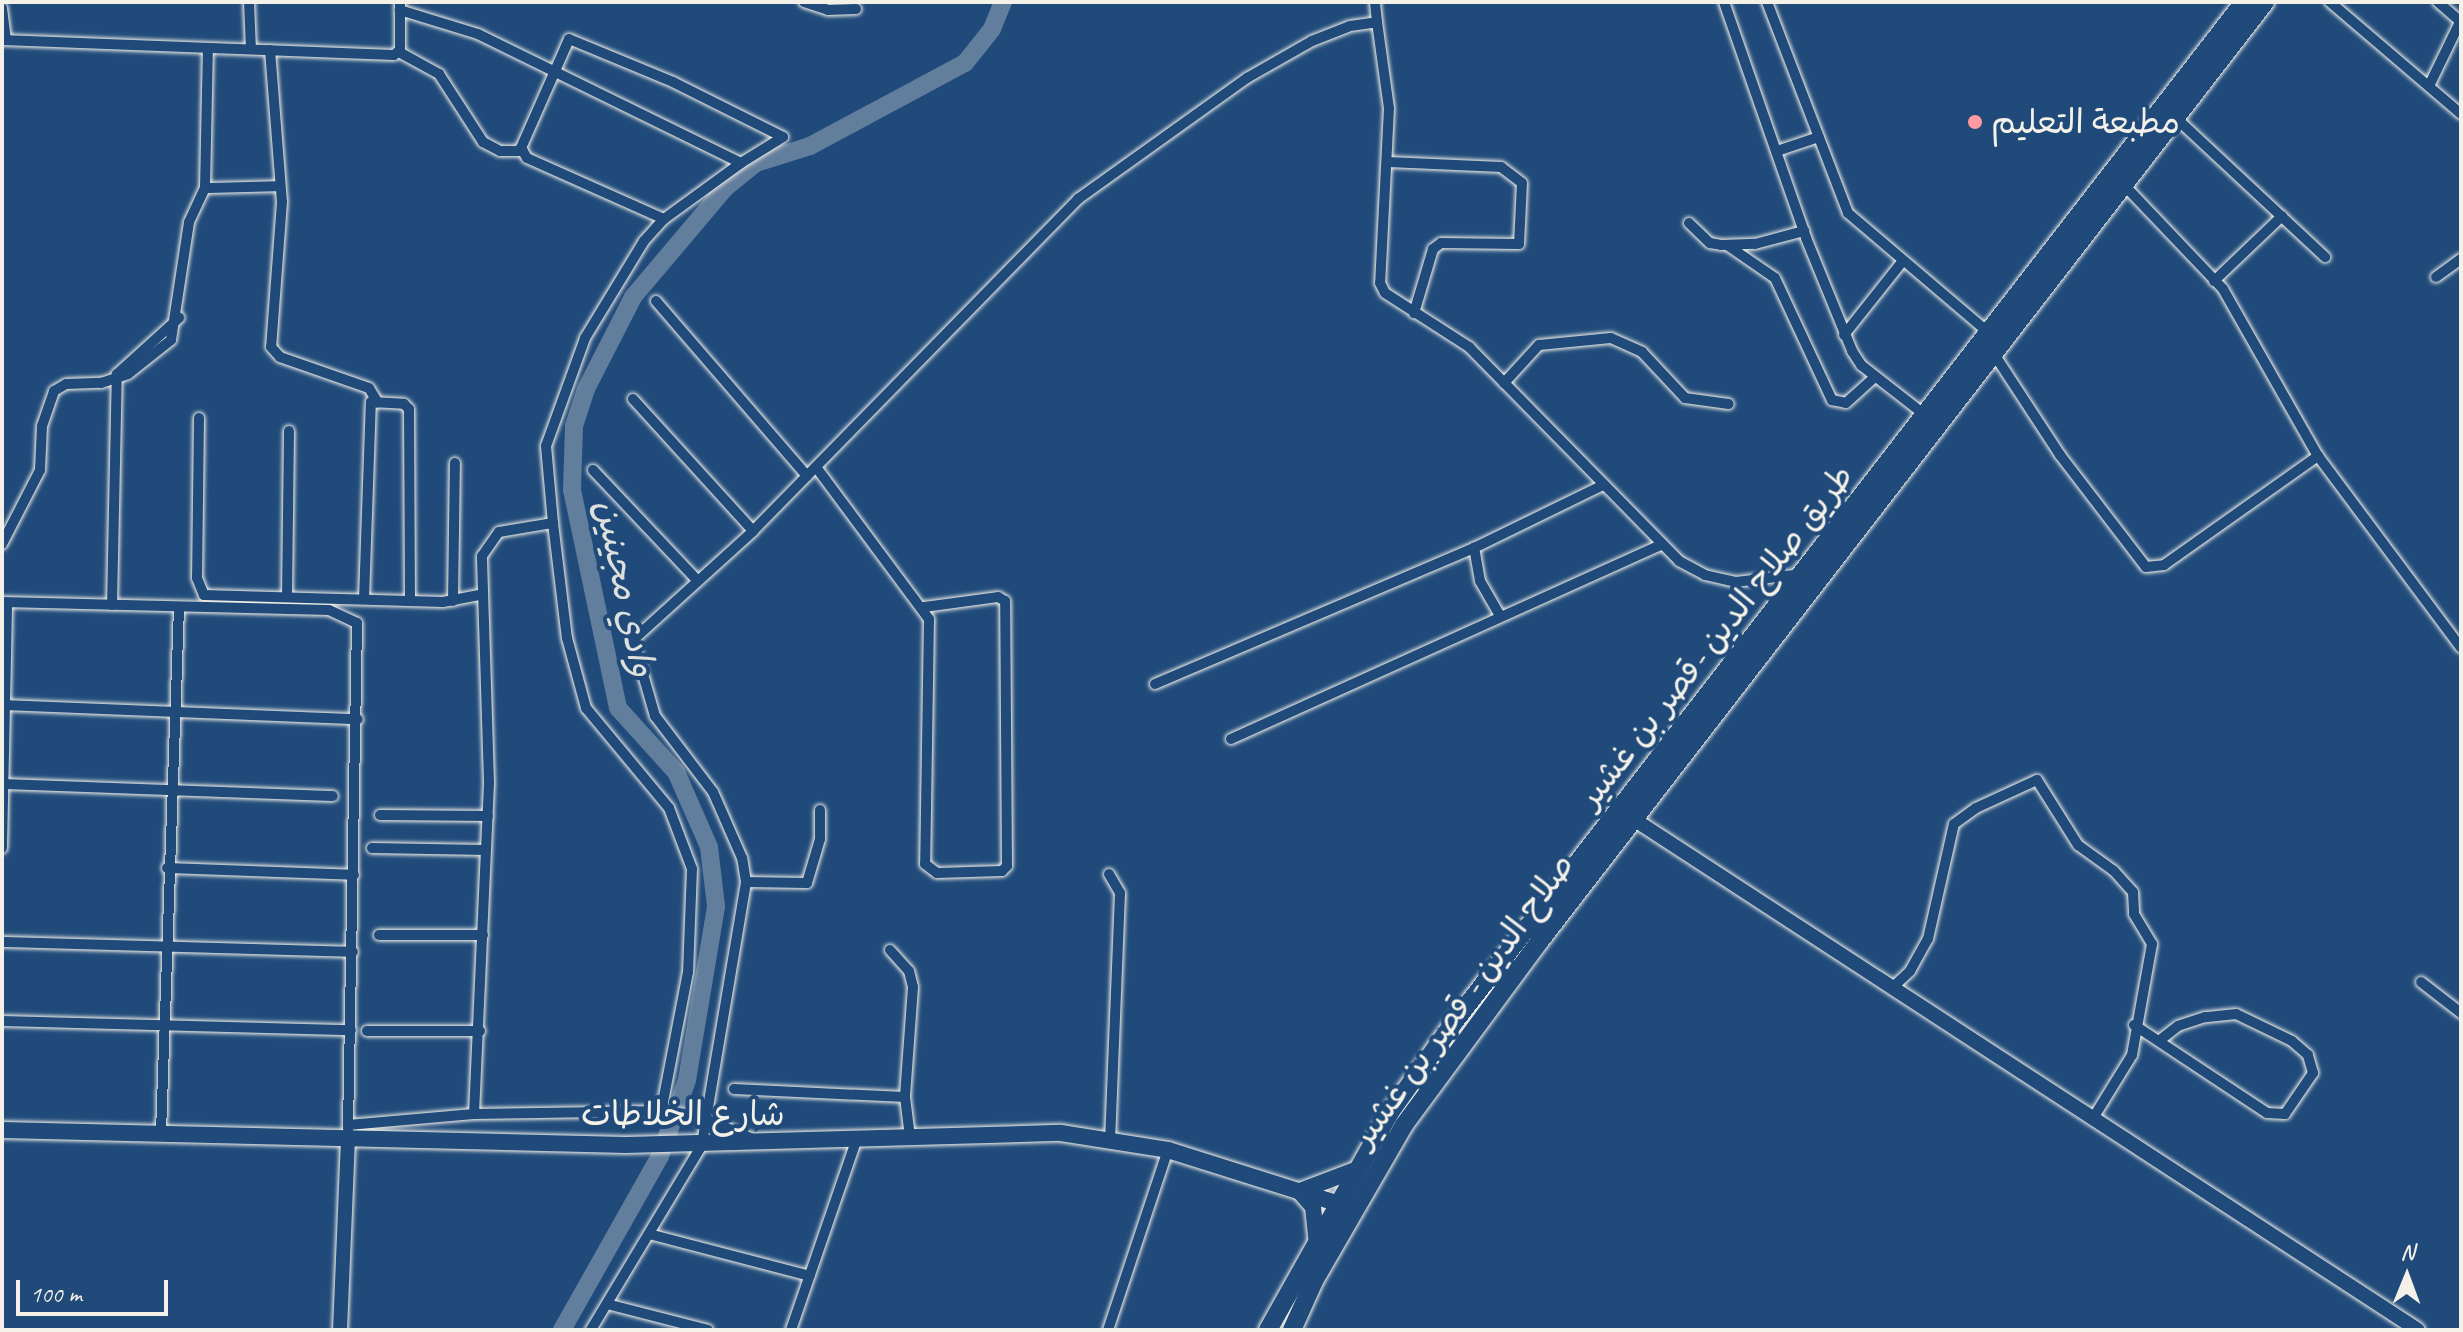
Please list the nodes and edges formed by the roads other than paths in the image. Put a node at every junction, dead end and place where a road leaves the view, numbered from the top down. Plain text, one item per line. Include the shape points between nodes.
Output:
1 (249, 2) edge
2 (804, 2) edge
3 (1375, 2) edge
4 (1724, 2) edge
5 (1767, 2) edge
6 (2244, 2) edge
7 (2265, 2) edge
8 (2330, 2) edge
9 (2438, 2) edge
10 (400, 6) edge
11 (2, 8) edge
12 (856, 9) dead end
13 (1377, 22) junction
14 (2461, 22) edge
15 (4, 40) edge
16 (208, 48) junction
17 (251, 49) junction
18 (270, 50) junction
19 (399, 52) junction
20 (554, 72) junction
21 (2429, 86) junction
22 (2461, 114) edge
23 (2176, 118) junction
24 (1819, 137) junction
25 (523, 151) junction
26 (1777, 151) junction
27 (1388, 162) junction
28 (741, 163) junction
29 (280, 186) junction
30 (2125, 186) junction
31 (205, 188) junction
32 (2282, 216) junction
33 (664, 219) junction
34 (1689, 223) dead end
35 (1804, 231) junction
36 (1727, 245) junction
37 (2325, 257) dead end
38 (2461, 259) edge
39 (1902, 262) junction
40 (2436, 277) dead end
41 (2214, 281) junction
42 (656, 301) dead end
43 (1414, 313) junction
44 (179, 318) junction
45 (1988, 332) junction
46 (1844, 335) junction
47 (1994, 354) junction
48 (1875, 377) junction
49 (116, 379) junction
50 (1504, 383) junction
51 (633, 399) dead end
52 (378, 403) junction
53 (1729, 404) dead end
54 (1925, 415) junction
55 (199, 418) dead end
56 (289, 431) dead end
57 (2318, 456) junction
58 (455, 463) dead end
59 (816, 467) junction
60 (593, 470) dead end
61 (807, 476) junction
62 (1603, 485) junction
63 (553, 523) junction
64 (753, 531) junction
65 (2, 544) edge
66 (1662, 544) junction
67 (1474, 548) junction
68 (1805, 574) junction
69 (697, 580) junction
70 (480, 595) junction
71 (287, 596) junction
72 (364, 599) junction
73 (410, 601) junction
74 (453, 601) junction
75 (5, 602) edge
76 (112, 605) junction
77 (179, 607) junction
78 (924, 607) junction
79 (1499, 614) junction
80 (2461, 648) edge
81 (1155, 684) dead end
82 (4, 705) edge
83 (176, 711) junction
84 (358, 719) junction
85 (1231, 739) dead end
86 (3, 784) edge
87 (170, 790) junction
88 (333, 796) dead end
89 (820, 810) dead end
90 (380, 815) dead end
91 (488, 816) junction
92 (1635, 820) junction
93 (2, 848) edge
94 (372, 848) dead end
95 (486, 850) junction
96 (167, 868) junction
97 (1109, 874) dead end
98 (354, 875) junction
99 (746, 882) junction
100 (379, 935) dead end
101 (483, 935) junction
102 (2, 942) edge
103 (165, 947) junction
104 (890, 950) dead end
105 (353, 952) junction
106 (2421, 982) dead end
107 (1892, 988) junction
108 (2461, 1013) edge
109 (2, 1021) edge
110 (164, 1025) junction
111 (2134, 1025) junction
112 (351, 1030) junction
113 (367, 1031) dead end
114 (480, 1031) junction
115 (2159, 1041) junction
116 (734, 1089) dead end
117 (905, 1097) junction
118 (665, 1111) junction
119 (1391, 1111) junction
120 (474, 1114) junction
121 (706, 1119) junction
122 (2092, 1120) junction
123 (1404, 1125) junction
124 (2, 1130) edge
125 (161, 1133) junction
126 (348, 1133) junction
127 (910, 1137) junction
128 (1110, 1139) junction
129 (856, 1141) junction
130 (766, 1144) junction
131 (702, 1145) junction
132 (1168, 1150) junction
133 (1358, 1169) junction
134 (1299, 1191) junction
135 (1336, 1203) junction
136 (1354, 1209) junction
137 (649, 1234) junction
138 (1316, 1238) junction
139 (810, 1276) junction
140 (607, 1304) junction
141 (340, 1330) edge
142 (591, 1330) edge
143 (708, 1330) edge
144 (791, 1330) edge
145 (1108, 1330) edge
146 (1268, 1330) edge
147 (1292, 1330) edge
148 (2418, 1330) edge

1 - 17 street
2 - 12 street via 828,10
3 - 13 street
4 - 26 street
5 - 24 street
6 - 45 highway, طريق صلاح الدين -قصر بن غشير
7 - 23 highway, صلاح الدين - قصر بن غشير
8 - 21 street
9 - 14 street
10 - 19 street
10 - 20 street via 478,34
11 - 15 street
13 - 27 street via 1388,78
13 - 59 street via 1350,26 1286,56 1113,170 1078,199
14 - 21 street
15 - 16 street
16 - 17 street
16 - 31 street
17 - 18 street
18 - 19 street
18 - 29 street
19 - 25 street via 439,74 483,142 500,151
20 - 25 street via 521,141
20 - 28 street
20 - 28 street via 566,43 575,39 783,137 752,161
21 - 22 street
23 - 30 highway, صلاح الدين - قصر بن غشير
23 - 32 street
24 - 26 street
24 - 39 street via 1848,213
25 - 33 street
26 - 35 street
27 - 43 street via 1380,283 1390,298
27 - 43 street via 1501,167 1522,183 1519,244 1441,243 1433,249
28 - 33 street
29 - 31 street
29 - 52 street via 274,353 369,388
30 - 41 street
30 - 47 highway, صلاح الدين - قصر بن غشير
31 - 44 street via 189,222
32 - 37 street
32 - 41 street
33 - 63 street via 609,293 559,397 545,468
34 - 36 street via 1710,243
35 - 36 street via 1755,244
35 - 46 street
36 - 48 street via 1775,278 1832,400 1846,403
38 - 40 street
39 - 45 street
39 - 46 street
41 - 57 street
42 - 61 street
43 - 50 street via 1461,340
44 - 49 street via 122,364
44 - 49 street via 165,349
45 - 54 highway, طريق صلاح الدين -قصر بن غشير
46 - 48 street via 1861,365
47 - 57 street via 2060,455 2146,567 2164,565
47 - 92 highway, صلاح الدين - قصر بن غشير
48 - 54 street
49 - 65 street via 66,384 54,391 42,426 40,470
49 - 76 street
50 - 53 street via 1539,345 1611,338 1642,352 1685,398
50 - 62 street
51 - 64 street
52 - 72 street via 368,405
52 - 73 street via 409,409
54 - 68 highway, طريق صلاح الدين -قصر بن غشير
55 - 71 street via 198,590 208,596
56 - 71 street
57 - 80 street
58 - 74 street
59 - 61 street
59 - 78 street
60 - 69 street
61 - 64 street
62 - 66 street
62 - 67 street
63 - 70 street via 509,529 490,539 482,556
63 - 118 street via 567,638 586,708 669,808 692,869 688,972 662,1089
64 - 69 street
66 - 68 street via 1679,561 1718,580
66 - 79 street
67 - 79 street via 1480,581
67 - 81 street
68 - 119 highway, طريق صلاح الدين -قصر بن غشير
69 - 99 street via 637,633 633,647 655,716 713,792 732,831
70 - 74 street
70 - 91 street
71 - 72 street
72 - 73 street
73 - 74 street
75 - 76 street
75 - 82 street
76 - 77 street
77 - 83 street
77 - 84 street via 329,610 351,616 361,630
78 - 78 street via 930,624 925,864 937,873 1002,871 1007,866 1005,601 998,597
79 - 85 street
82 - 83 street
82 - 86 street
83 - 84 street
83 - 87 street
84 - 98 street
86 - 87 street
86 - 93 street
87 - 88 street
87 - 96 street
89 - 99 street via 820,839 807,883
90 - 91 street
91 - 95 street
92 - 107 main road
92 - 123 highway, صلاح الدين - قصر بن غشير
94 - 95 street
95 - 101 street
96 - 98 street
96 - 103 street
97 - 128 street via 1120,893
98 - 105 street
99 - 121 street
100 - 101 street
101 - 114 street
102 - 103 street
103 - 105 street
103 - 110 street
104 - 117 street via 909,971 913,987
105 - 112 street
106 - 108 street
107 - 111 street via 1910,971 1928,939 1954,824 2037,780 2078,845 2133,892 2134,914 2152,955
107 - 122 main road
109 - 110 street
110 - 112 street
110 - 125 street
111 - 115 street
111 - 122 street via 2129,1063
112 - 126 street
113 - 114 street
114 - 120 street
115 - 115 street via 2267,1113 2285,1114 2313,1073 2308,1055 2292,1041 2236,1014 2178,1026
116 - 117 street
117 - 127 street
118 - 120 street
118 - 121 street
119 - 123 highway
119 - 133 highway, طريق صلاح الدين -قصر بن غشير
120 - 126 street
121 - 130 street
121 - 131 street
122 - 148 main road
123 - 136 highway, صلاح الدين - قصر بن غشير
124 - 125 main road, شارع الخلاطات
125 - 126 main road, شارع الخلاطات
126 - 131 main road, شارع الخلاطات
126 - 141 main road
127 - 128 main road, شارع الخلاطات via 1049,1132
127 - 129 main road, شارع الخلاطات
128 - 132 main road, شارع الخلاطات
129 - 130 main road, شارع الخلاطات
129 - 139 street
130 - 131 main road, شارع الخلاطات
131 - 137 street
132 - 134 main road, شارع الخلاطات
132 - 145 street
133 - 134 main road
133 - 135 highway, طريق صلاح الدين -قصر بن غشير
134 - 135 main road, شارع الخلاطات
134 - 138 main road via 1313,1207
135 - 136 main road, شارع الخلاطات
135 - 138 highway, طريق صلاح الدين -قصر بن غشير
136 - 147 highway, صلاح الدين - قصر بن غشير
137 - 139 street
137 - 140 street
138 - 146 highway, طريق صلاح الدين -قصر بن غشير
139 - 144 street
140 - 142 street
140 - 143 street

